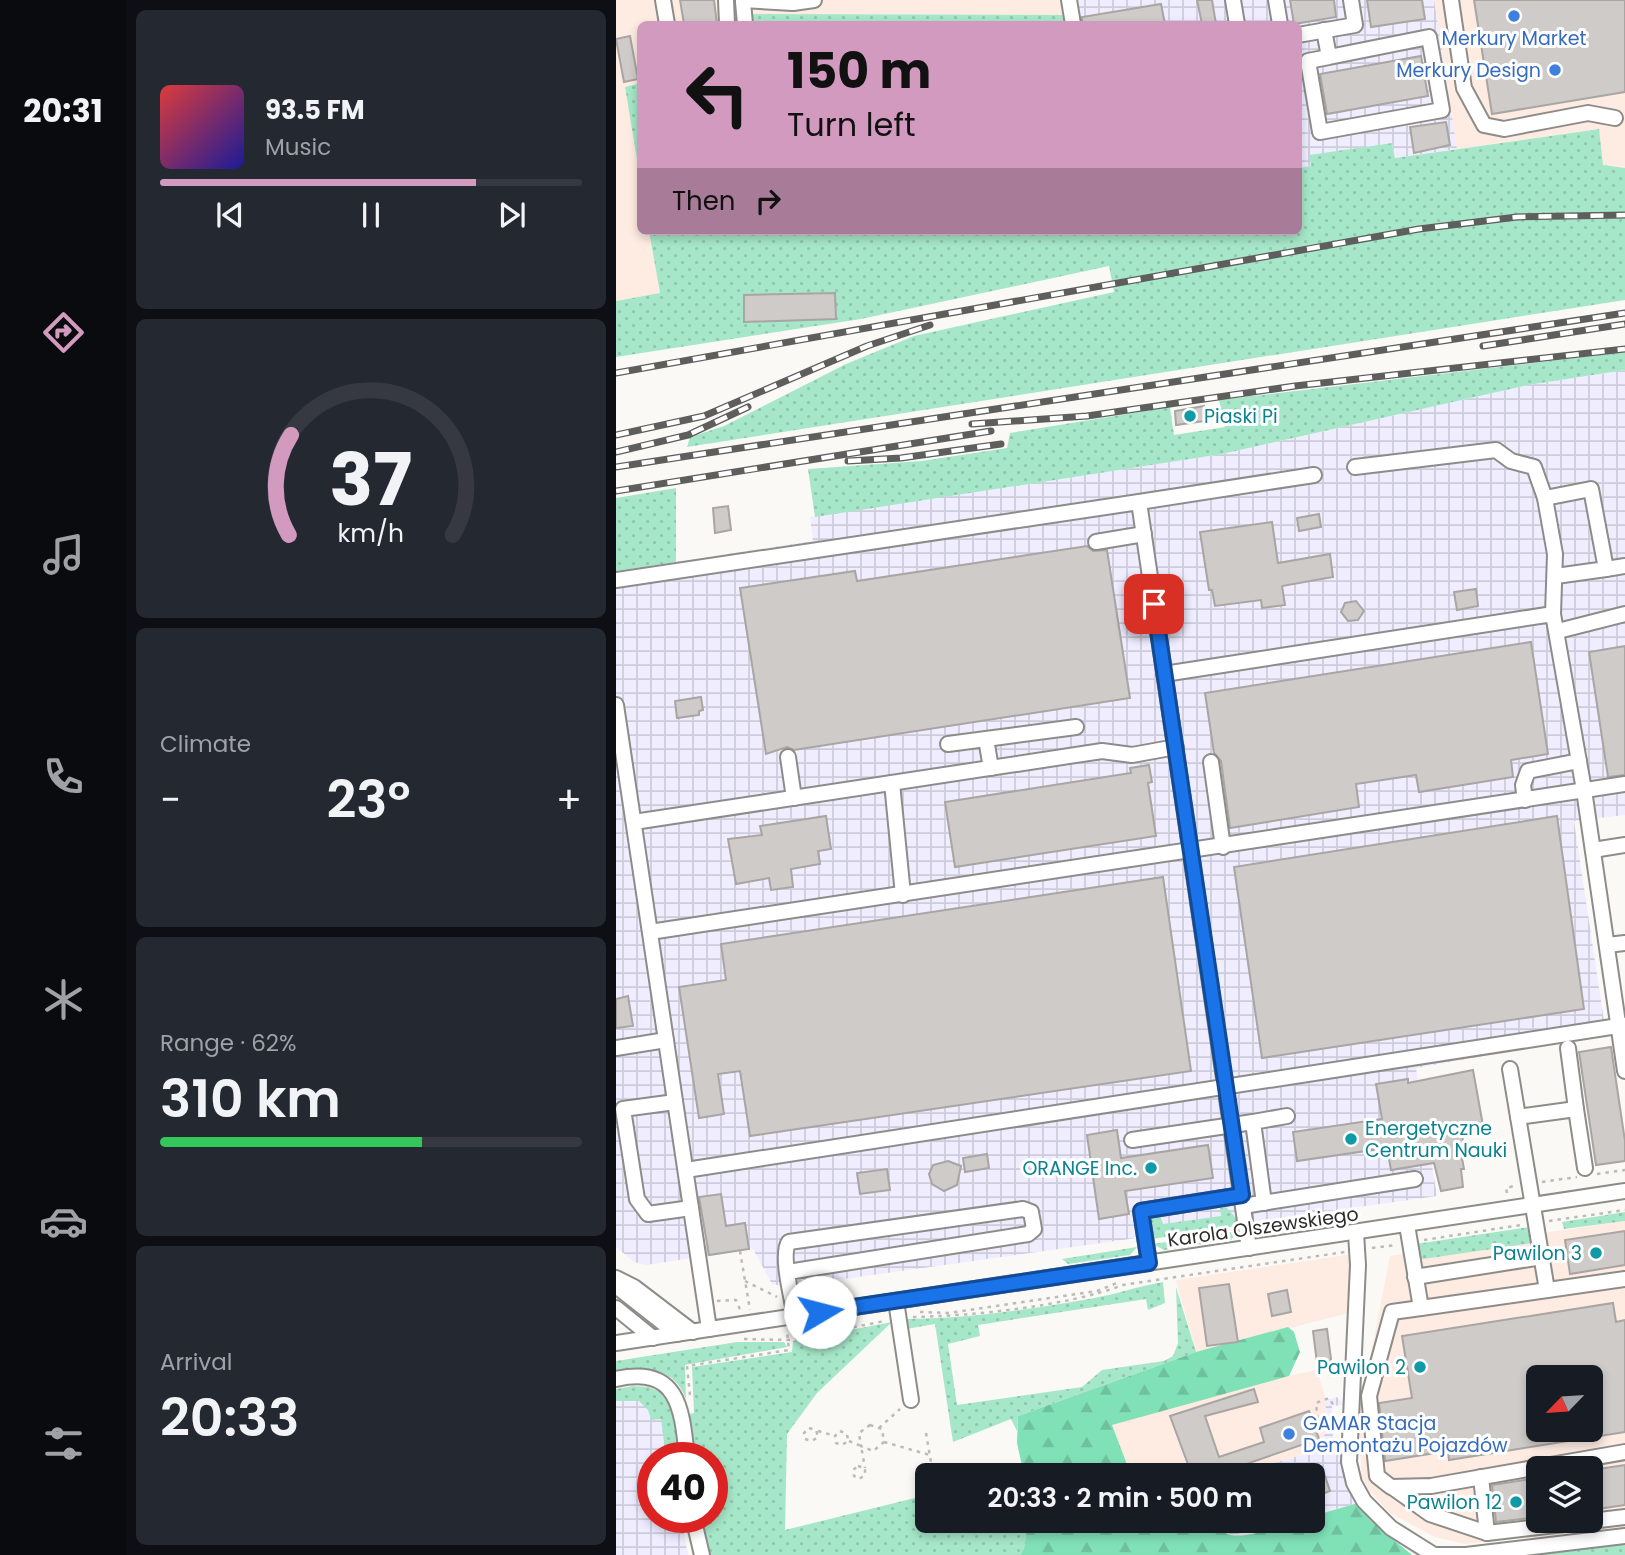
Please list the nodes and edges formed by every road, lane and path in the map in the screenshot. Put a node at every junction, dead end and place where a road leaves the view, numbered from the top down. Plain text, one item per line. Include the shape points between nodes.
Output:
1 (663, 0) edge
2 (726, 0) edge
3 (814, 0) edge
4 (1069, 0) edge
5 (1233, 0) edge
6 (1276, 0) edge
7 (1351, 0) edge
8 (1451, 0) edge
9 (743, 1) edge
10 (759, 1) edge
11 (666, 21) edge
12 (727, 21) edge
13 (745, 21) edge
14 (1072, 21) edge
15 (1236, 21) edge
16 (1280, 21) edge
17 (1324, 30) junction
18 (1302, 34) edge
19 (1329, 57) junction
20 (1615, 118) dead end
21 (1355, 467) dead end
22 (1314, 475) dead end
23 (1545, 498) junction
24 (1139, 502) junction
25 (1144, 534) junction
26 (1096, 542) dead end
27 (1625, 566) edge
28 (1606, 569) junction
29 (1556, 576) junction
30 (616, 580) edge
31 (1553, 614) junction
32 (1625, 614) edge
33 (1558, 631) junction
34 (1164, 674) junction
35 (616, 705) edge
36 (1076, 727) dead end
37 (986, 739) junction
38 (948, 744) dead end
39 (1176, 747) junction
40 (788, 757) dead end
41 (1579, 761) junction
42 (1211, 762) dead end
43 (990, 768) junction
44 (892, 783) junction
45 (1625, 784) edge
46 (1584, 790) junction
47 (794, 798) junction
48 (1525, 800) junction
49 (634, 822) junction
50 (1625, 845) edge
51 (1223, 847) junction
52 (1593, 850) junction
53 (1191, 852) junction
54 (903, 895) junction
55 (650, 932) junction
56 (1625, 943) edge
57 (1607, 945) junction
58 (1622, 1025) edge
59 (666, 1040) junction
60 (616, 1048) edge
61 (1568, 1048) dead end
62 (1510, 1069) dead end
63 (1625, 1071) edge
64 (1227, 1088) junction
65 (676, 1102) junction
66 (1576, 1109) junction
67 (1287, 1116) dead end
68 (1518, 1117) junction
69 (1253, 1122) junction
70 (1232, 1125) junction
71 (1132, 1140) dead end
72 (1258, 1157) junction
73 (1237, 1160) junction
74 (1585, 1168) dead end
75 (686, 1170) junction
76 (1625, 1170) edge
77 (1415, 1179) dead end
78 (1528, 1185) junction
79 (1625, 1191) edge
80 (1508, 1198) dead end
81 (1243, 1200) junction
82 (1264, 1203) junction
83 (1533, 1206) junction
84 (691, 1208) junction
85 (1625, 1210) edge
86 (1536, 1223) junction
87 (1406, 1225) junction
88 (1356, 1233) junction
89 (1409, 1242) junction
90 (1249, 1248) junction
91 (1358, 1250) junction
92 (740, 1251) dead end
93 (1542, 1257) junction
94 (1149, 1263) junction
95 (788, 1272) junction
96 (1415, 1277) junction
97 (616, 1278) edge
98 (1625, 1279) edge
99 (746, 1281) junction
100 (616, 1286) edge
101 (1547, 1290) junction
102 (1025, 1294) dead end
103 (616, 1297) edge
104 (780, 1298) dead end
105 (722, 1300) dead end
106 (896, 1301) junction
107 (1026, 1301) dead end
108 (749, 1303) dead end
109 (616, 1308) edge
110 (1421, 1308) junction
111 (741, 1312) dead end
112 (794, 1316) junction
113 (898, 1318) junction
114 (616, 1320) edge
115 (709, 1329) junction
116 (693, 1332) junction
117 (787, 1332) dead end
118 (659, 1337) junction
119 (737, 1339) dead end
120 (788, 1340) junction
121 (616, 1343) edge
122 (616, 1379) edge
123 (911, 1400) joint
124 (1334, 1406) dead end
125 (681, 1410) junction
126 (1314, 1425) dead end
127 (879, 1428) junction
128 (816, 1430) dead end
129 (926, 1433) dead end
130 (835, 1436) junction
131 (848, 1441) junction
132 (685, 1442) edge
133 (884, 1442) junction
134 (862, 1446) junction
135 (1625, 1452) edge
136 (930, 1455) junction
137 (931, 1463) edge
138 (865, 1468) dead end
139 (1480, 1477) junction
140 (1391, 1487) junction
141 (1625, 1517) edge
142 (1603, 1520) edge
143 (1526, 1528) edge
144 (697, 1533) edge
145 (1487, 1533) junction
146 (1625, 1536) edge
147 (702, 1555) edge
148 (1434, 1555) edge

1 - 11 street
2 - 12 street
3 - 10 street
4 - 14 street
5 - 15 street
6 - 16 street
7 - 17 street via 1355,25
8 - 20 street via 1464,88 1484,125 1504,129 1588,113
9 - 10 street
9 - 13 street
17 - 18 street
17 - 19 street
19 - 19 street via 1429,37 1442,110 1320,132 1308,61
21 - 23 street via 1496,450 1534,467
22 - 24 street
23 - 28 street via 1591,489
23 - 29 street
24 - 25 street
24 - 30 street
25 - 26 street
25 - 34 street
27 - 28 street
28 - 29 street
29 - 31 street
31 - 33 street
31 - 34 street
32 - 33 street
33 - 41 street
34 - 39 street
35 - 49 street
36 - 37 street
37 - 38 street
37 - 43 street
39 - 43 street via 1132,755 1102,751
39 - 53 street
40 - 47 street
41 - 46 street
41 - 48 street via 1528,771 1523,785
42 - 51 street
43 - 44 street
44 - 47 street
44 - 54 street
45 - 46 street
46 - 48 street
46 - 52 street
47 - 49 street
48 - 51 street
49 - 55 street
50 - 52 street
51 - 53 street
52 - 57 street
53 - 54 street
53 - 64 street
54 - 55 street
55 - 59 street
56 - 57 street
57 - 58 street
58 - 63 street
58 - 64 street
59 - 60 street
59 - 65 street
61 - 66 street
62 - 68 street
64 - 70 street
64 - 75 street
65 - 75 street
65 - 84 street via 623,1110 637,1199 648,1214
66 - 68 street
66 - 74 street
67 - 69 street
68 - 78 street
69 - 70 street
69 - 72 street
70 - 71 street
70 - 73 street
72 - 73 street
72 - 82 street
73 - 81 street
75 - 84 street
76 - 78 path
77 - 82 street
78 - 80 path via 1506,1188
78 - 83 street
79 - 83 street, Karola Olszewskiego
81 - 82 street
81 - 90 street
81 - 94 street via 1141,1211
83 - 86 street
83 - 87 street, Karola Olszewskiego
84 - 115 street
85 - 86 path
86 - 89 path
86 - 93 street
87 - 88 street, Karola Olszewskiego
87 - 89 street
88 - 90 street, Karola Olszewskiego
88 - 91 street
89 - 91 path
89 - 96 street
90 - 94 street, Karola Olszewskiego
91 - 113 path via 949,1317
91 - 148 street via 1348,1434 1354,1483 1364,1501 1391,1528
92 - 99 path
93 - 96 street
93 - 101 street
94 - 106 street, Karola Olszewskiego
95 - 95 street via 785,1248 791,1242 1023,1209 1031,1212 1034,1220 1034,1229 1028,1234
95 - 112 street
96 - 110 street
97 - 116 street
98 - 101 street
99 - 104 path
99 - 108 path
100 - 118 street
101 - 110 street
102 - 107 path
103 - 118 street
105 - 111 path via 736,1300
106 - 112 street, Karola Olszewskiego
106 - 113 street
109 - 118 street
110 - 140 street via 1392,1312 1369,1396 1377,1476
112 - 115 street, Karola Olszewskiego
113 - 120 path
113 - 123 street
114 - 118 street
115 - 116 street, Karola Olszewskiego
116 - 118 street, Karola Olszewskiego
117 - 120 path
118 - 121 street, Karola Olszewskiego
119 - 120 path
120 - 125 path via 789,1350 687,1366 691,1406
122 - 125 street via 643,1376 660,1381
123 - 127 path
124 - 126 path via 1329,1398 1319,1400 1318,1423
125 - 132 street
127 - 133 path
127 - 134 path via 870,1425 859,1433
128 - 130 path
129 - 136 path
130 - 131 path via 836,1443
130 - 131 path via 847,1434
131 - 134 path
133 - 134 path via 873,1451
133 - 136 path
134 - 138 path
135 - 139 street
136 - 137 path
139 - 140 street
139 - 145 street
140 - 145 street via 1430,1514
141 - 142 street
143 - 145 street
144 - 147 street
146 - 148 street

